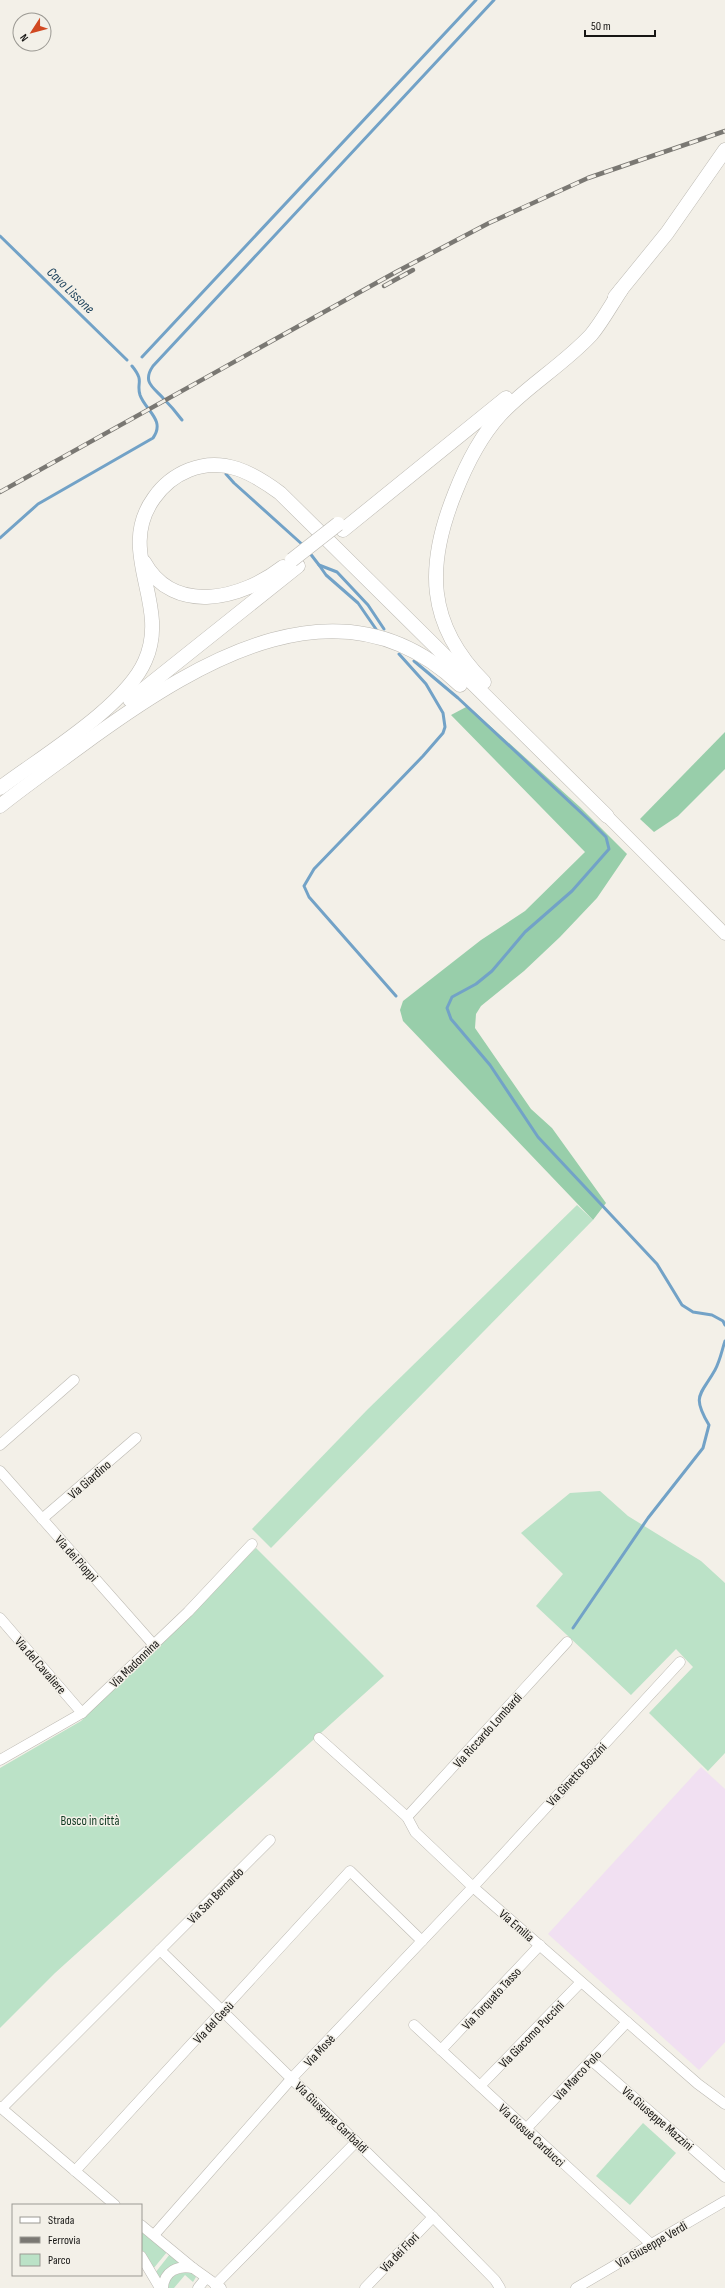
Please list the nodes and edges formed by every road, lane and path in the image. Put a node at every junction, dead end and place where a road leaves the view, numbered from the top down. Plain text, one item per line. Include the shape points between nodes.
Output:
1 (725, 150) edge
2 (621, 290) junction
3 (139, 549) junction
4 (295, 563) junction
5 (9, 787) edge
6 (578, 788) junction
7 (0, 806) edge
8 (607, 816) joint
9 (725, 934) edge
10 (74, 1380) dead end
11 (136, 1438) dead end
12 (0, 1445) edge
13 (0, 1471) edge
14 (42, 1519) junction
15 (252, 1544) dead end
16 (0, 1618) edge
17 (567, 1642) dead end
18 (153, 1644) junction
19 (680, 1662) dead end
20 (82, 1713) junction
21 (319, 1738) dead end
22 (0, 1760) edge
23 (407, 1817) junction
24 (270, 1840) dead end
25 (473, 1887) junction
26 (422, 1941) junction
27 (540, 1946) junction
28 (160, 1950) junction
29 (582, 1982) junction
30 (223, 2012) junction
31 (627, 2022) junction
32 (414, 2025) dead end
33 (441, 2050) junction
34 (591, 2060) junction
35 (292, 2078) junction
36 (480, 2086) junction
37 (725, 2104) edge
38 (2, 2111) edge
39 (526, 2129) junction
40 (356, 2142) junction
41 (75, 2171) junction
42 (725, 2177) edge
43 (101, 2194) junction
44 (725, 2201) edge
45 (109, 2204) edge
46 (114, 2204) edge
47 (434, 2217) junction
48 (142, 2226) edge
49 (154, 2235) junction
50 (651, 2244) junction
51 (142, 2258) edge
52 (193, 2268) junction
53 (206, 2278) junction
54 (218, 2287) edge
55 (161, 2288) edge
56 (198, 2288) edge
57 (365, 2288) edge
58 (500, 2288) edge
59 (576, 2288) edge

1 - 2 highway via 667,233
2 - 4 highway via 595,320 537,374 372,506
2 - 6 highway via 592,334 510,406 484,436 470,459 450,505 436,559 437,596 442,618 460,655 549,747
3 - 4 highway via 150,572 169,588 194,596 229,595 256,585
3 - 5 highway via 150,600 152,625 150,646 141,668 110,705
3 - 6 highway via 140,527 149,504 168,482 182,472 203,466 227,466 244,470 262,479 297,509
4 - 5 highway via 177,664 81,737
5 - 6 highway via 147,698 218,659 282,637 333,631 350,632 395,643 445,671 523,746
5 - 7 highway
6 - 8 highway
8 - 9 main road
10 - 12 street
11 - 14 street, Via Giardino
13 - 14 street, Via dei Pioppi
14 - 18 street, Via dei Pioppi
15 - 18 street, Via Madonnina via 188,1612
16 - 20 street, Via del Cavaliere
17 - 23 street, Via Riccardo Lombardi
18 - 20 street, Via Madonnina
19 - 25 street, Via Ginetto Bozzini
20 - 22 street, Via Madonnina
21 - 23 street, Via Emilia
23 - 25 street, Via Emilia via 415,1832
24 - 28 street, Via San Bernardo
25 - 26 street, Via Mosè
25 - 27 street, Via Emilia
26 - 30 street, Via del Gesù via 350,1871
26 - 35 street, Via Mosè
27 - 29 street, Via Emilia
27 - 33 street, Via Torquato Tasso
28 - 30 street, Via Giuseppe Garibaldi
28 - 38 street, Via San Bernardo
29 - 31 street, Via Emilia
29 - 36 street, Via Giacomo Puccini
30 - 35 street, Via Giuseppe Garibaldi
30 - 41 street, Via del Gesù
31 - 34 street, Via Marco Polo
31 - 37 street, Via Emilia
32 - 33 street, Via Giosuè Carducci
33 - 36 street, Via Giosuè Carducci
34 - 39 street, Via Marco Polo
34 - 42 street, Via Giuseppe Mazzini
35 - 40 street, Via Giuseppe Garibaldi
35 - 49 street, Via Mosè
36 - 39 street, Via Giosuè Carducci
38 - 41 street
39 - 50 street, Via Giosuè Carducci
40 - 47 street, Via Giuseppe Garibaldi
40 - 54 street
41 - 43 street
43 - 45 street
43 - 46 street
44 - 50 street, Via Giuseppe Verdi
47 - 57 street, Via dei Fiori
47 - 58 street, Via Giuseppe Garibaldi
48 - 49 street
49 - 52 street
50 - 59 street, Via Giuseppe Verdi
51 - 55 street
52 - 53 street
52 - 55 street via 181,2267 171,2271
53 - 54 street
53 - 56 street

